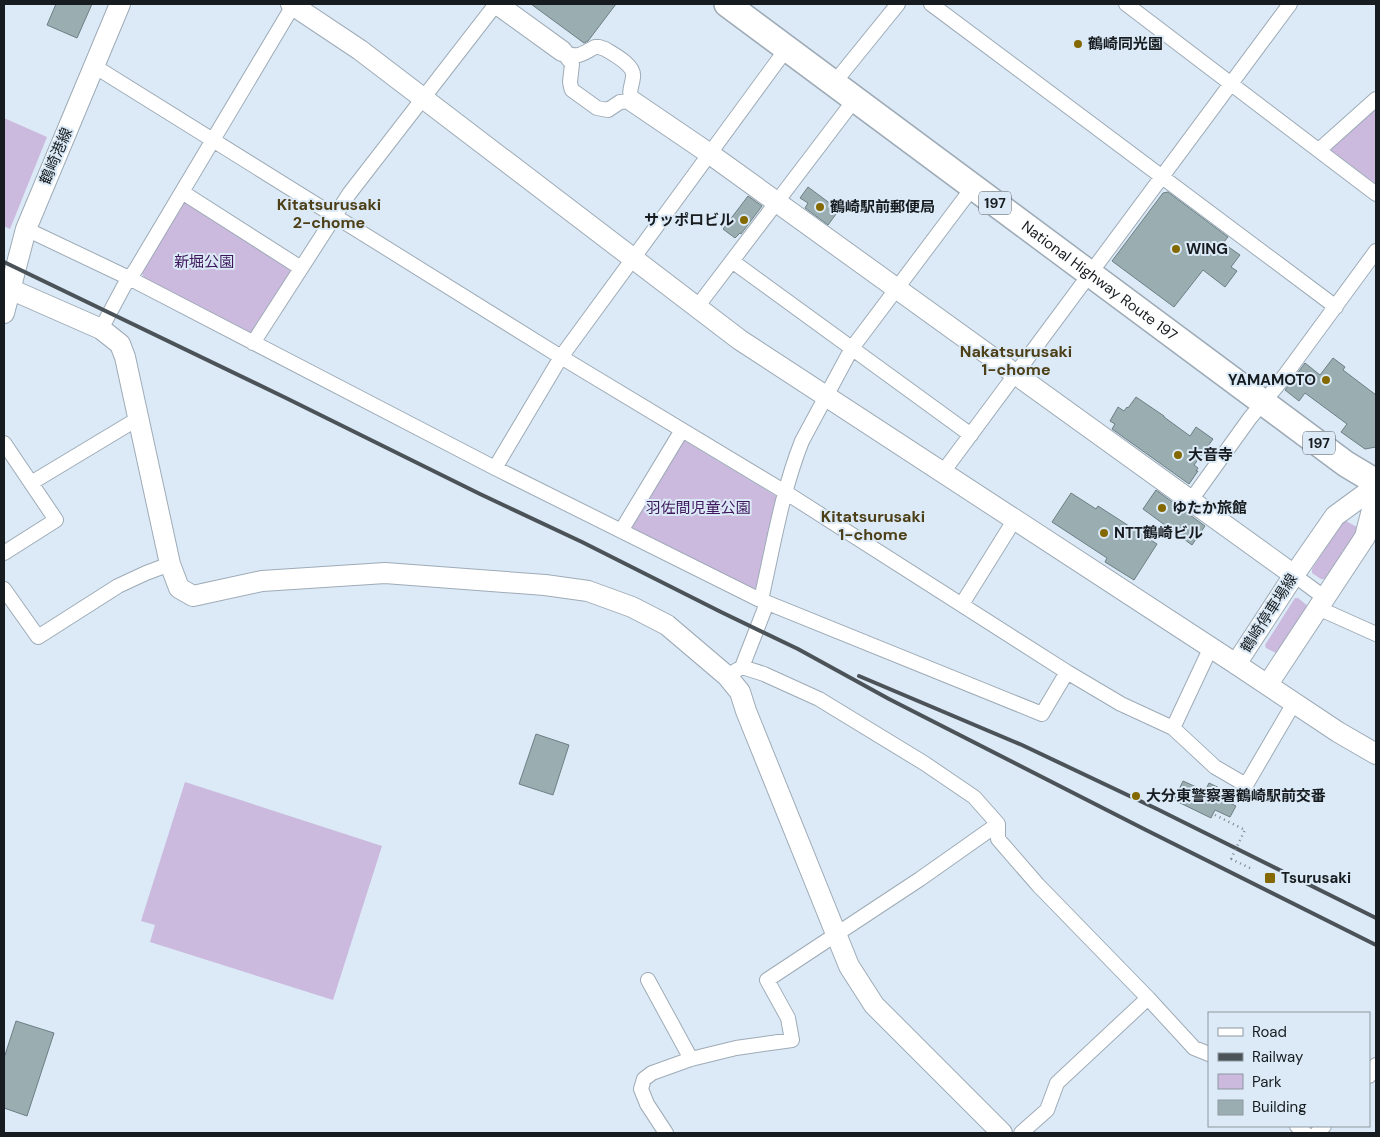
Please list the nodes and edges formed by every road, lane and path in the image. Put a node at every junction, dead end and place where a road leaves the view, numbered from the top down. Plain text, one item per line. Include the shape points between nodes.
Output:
1 (120, 4) edge
2 (293, 4) edge
3 (496, 4) edge
4 (727, 4) edge
5 (898, 4) edge
6 (931, 4) edge
7 (1126, 4) edge
8 (1290, 4) edge
9 (787, 48) junction
10 (562, 50) junction
11 (94, 66) junction
12 (834, 83) junction
13 (1231, 83) junction
14 (423, 98) junction
15 (856, 99) junction
16 (1376, 99) edge
17 (632, 101) junction
18 (213, 140) junction
19 (1319, 150) junction
20 (710, 154) junction
21 (1162, 177) junction
22 (973, 187) junction
23 (182, 192) junction
24 (1376, 194) edge
25 (777, 202) junction
26 (335, 216) junction
27 (26, 229) junction
28 (633, 258) junction
29 (1374, 258) edge
30 (732, 261) junction
31 (302, 268) junction
32 (133, 273) junction
33 (1090, 274) junction
34 (7, 288) edge
35 (897, 289) junction
36 (698, 307) junction
37 (1336, 307) junction
38 (4, 313) edge
39 (101, 329) junction
40 (253, 343) junction
41 (852, 348) junction
42 (561, 357) junction
43 (1016, 374) junction
44 (826, 396) junction
45 (1264, 402) junction
46 (138, 418) junction
47 (682, 430) junction
48 (971, 435) junction
49 (4, 443) edge
50 (495, 468) junction
51 (943, 472) junction
52 (31, 483) junction
53 (1376, 484) edge
54 (785, 492) junction
55 (1376, 494) edge
56 (1191, 500) junction
57 (1015, 519) junction
58 (622, 531) junction
59 (4, 553) edge
60 (170, 564) junction
61 (1294, 575) junction
62 (4, 590) edge
63 (764, 602) junction
64 (1322, 603) junction
65 (962, 604) junction
66 (1376, 634) edge
67 (1211, 647) junction
68 (1236, 664) junction
69 (735, 671) junction
70 (1067, 672) junction
71 (1268, 684) junction
72 (1294, 703) junction
73 (1173, 728) junction
74 (1376, 754) edge
75 (1214, 815) dead end
76 (998, 824) junction
77 (1252, 869) dead end
78 (837, 934) junction
79 (648, 980) dead end
80 (1148, 998) junction
81 (1208, 1054) edge
82 (691, 1059) junction
83 (666, 1133) edge
84 (1002, 1133) edge
85 (1021, 1133) edge

1 - 11 street, 鶴崎港線
2 - 14 street
2 - 18 street
3 - 10 street
3 - 14 street
4 - 9 highway, National Highway Route 197 / 197
5 - 12 street
6 - 21 street
7 - 13 street
8 - 13 street
9 - 12 highway, National Highway Route 197 / 197
9 - 20 street
10 - 17 street via 577,56 599,47 623,61 633,72
10 - 17 street via 572,64 570,87 583,99 604,111 620,102
11 - 18 street
11 - 27 street, 鶴崎港線
12 - 15 highway, National Highway Route 197 / 197
13 - 19 street
13 - 21 street
14 - 26 street
14 - 28 street
15 - 22 highway, National Highway Route 197 / 197
15 - 25 street
16 - 19 street
17 - 20 street
18 - 23 street
18 - 26 street
19 - 24 street
20 - 25 street
20 - 28 street
21 - 33 street
21 - 37 street
22 - 33 highway, National Highway Route 197 / 197
22 - 35 street
23 - 31 street
23 - 32 street
25 - 30 street
25 - 35 street
26 - 31 street
26 - 42 street
27 - 32 street
27 - 34 street, 鶴崎港線
28 - 36 street
28 - 42 street
29 - 37 street
30 - 36 street
30 - 41 street
31 - 40 street
32 - 39 street
32 - 40 street
33 - 43 street
33 - 45 highway, National Highway Route 197 / 197
34 - 38 street, 鶴崎港線
34 - 39 street
35 - 41 street
35 - 43 street
36 - 44 street via 740,340
37 - 45 street
39 - 46 street via 120,344
40 - 50 street
41 - 44 street
41 - 48 street
42 - 47 street
42 - 50 street
43 - 48 street
43 - 56 street
44 - 51 street
44 - 54 street via 802,441
45 - 53 highway, National Highway Route 197 / 197
45 - 56 street
46 - 52 street
46 - 60 street
47 - 54 street
47 - 58 street
48 - 51 street
49 - 52 street
50 - 58 street
51 - 57 street
52 - 59 street via 56,520
53 - 61 street, 鶴崎停車場線 via 1334,516
54 - 63 street
54 - 65 street
55 - 64 street via 1365,538
56 - 61 street
57 - 65 street
57 - 67 street
58 - 63 street
60 - 62 street via 118,586 38,637
60 - 69 street via 179,588 193,596 262,581 385,573 588,591 632,606 667,625
61 - 64 street
61 - 68 street, 鶴崎停車場線
63 - 69 street
63 - 70 street via 1042,714
64 - 66 street
64 - 71 street
65 - 70 street
67 - 68 street
67 - 73 street
68 - 71 street, 鶴崎停車場線
69 - 76 street via 764,674 819,699 974,797
69 - 78 street via 746,711
70 - 73 street via 1121,704
71 - 72 street, 鶴崎停車場線
72 - 73 street via 1246,785 1215,766
72 - 74 street, 鶴崎停車場線
75 - 77 path, bridge via 1245,830 1231,858
76 - 78 street
76 - 80 street via 998,839
78 - 82 street via 768,980 788,1018 792,1040
78 - 84 street via 849,966 874,1005
79 - 82 street
80 - 81 street via 1194,1048
80 - 85 street via 1057,1083 1047,1110
82 - 83 street via 644,1079 641,1089 647,1104

